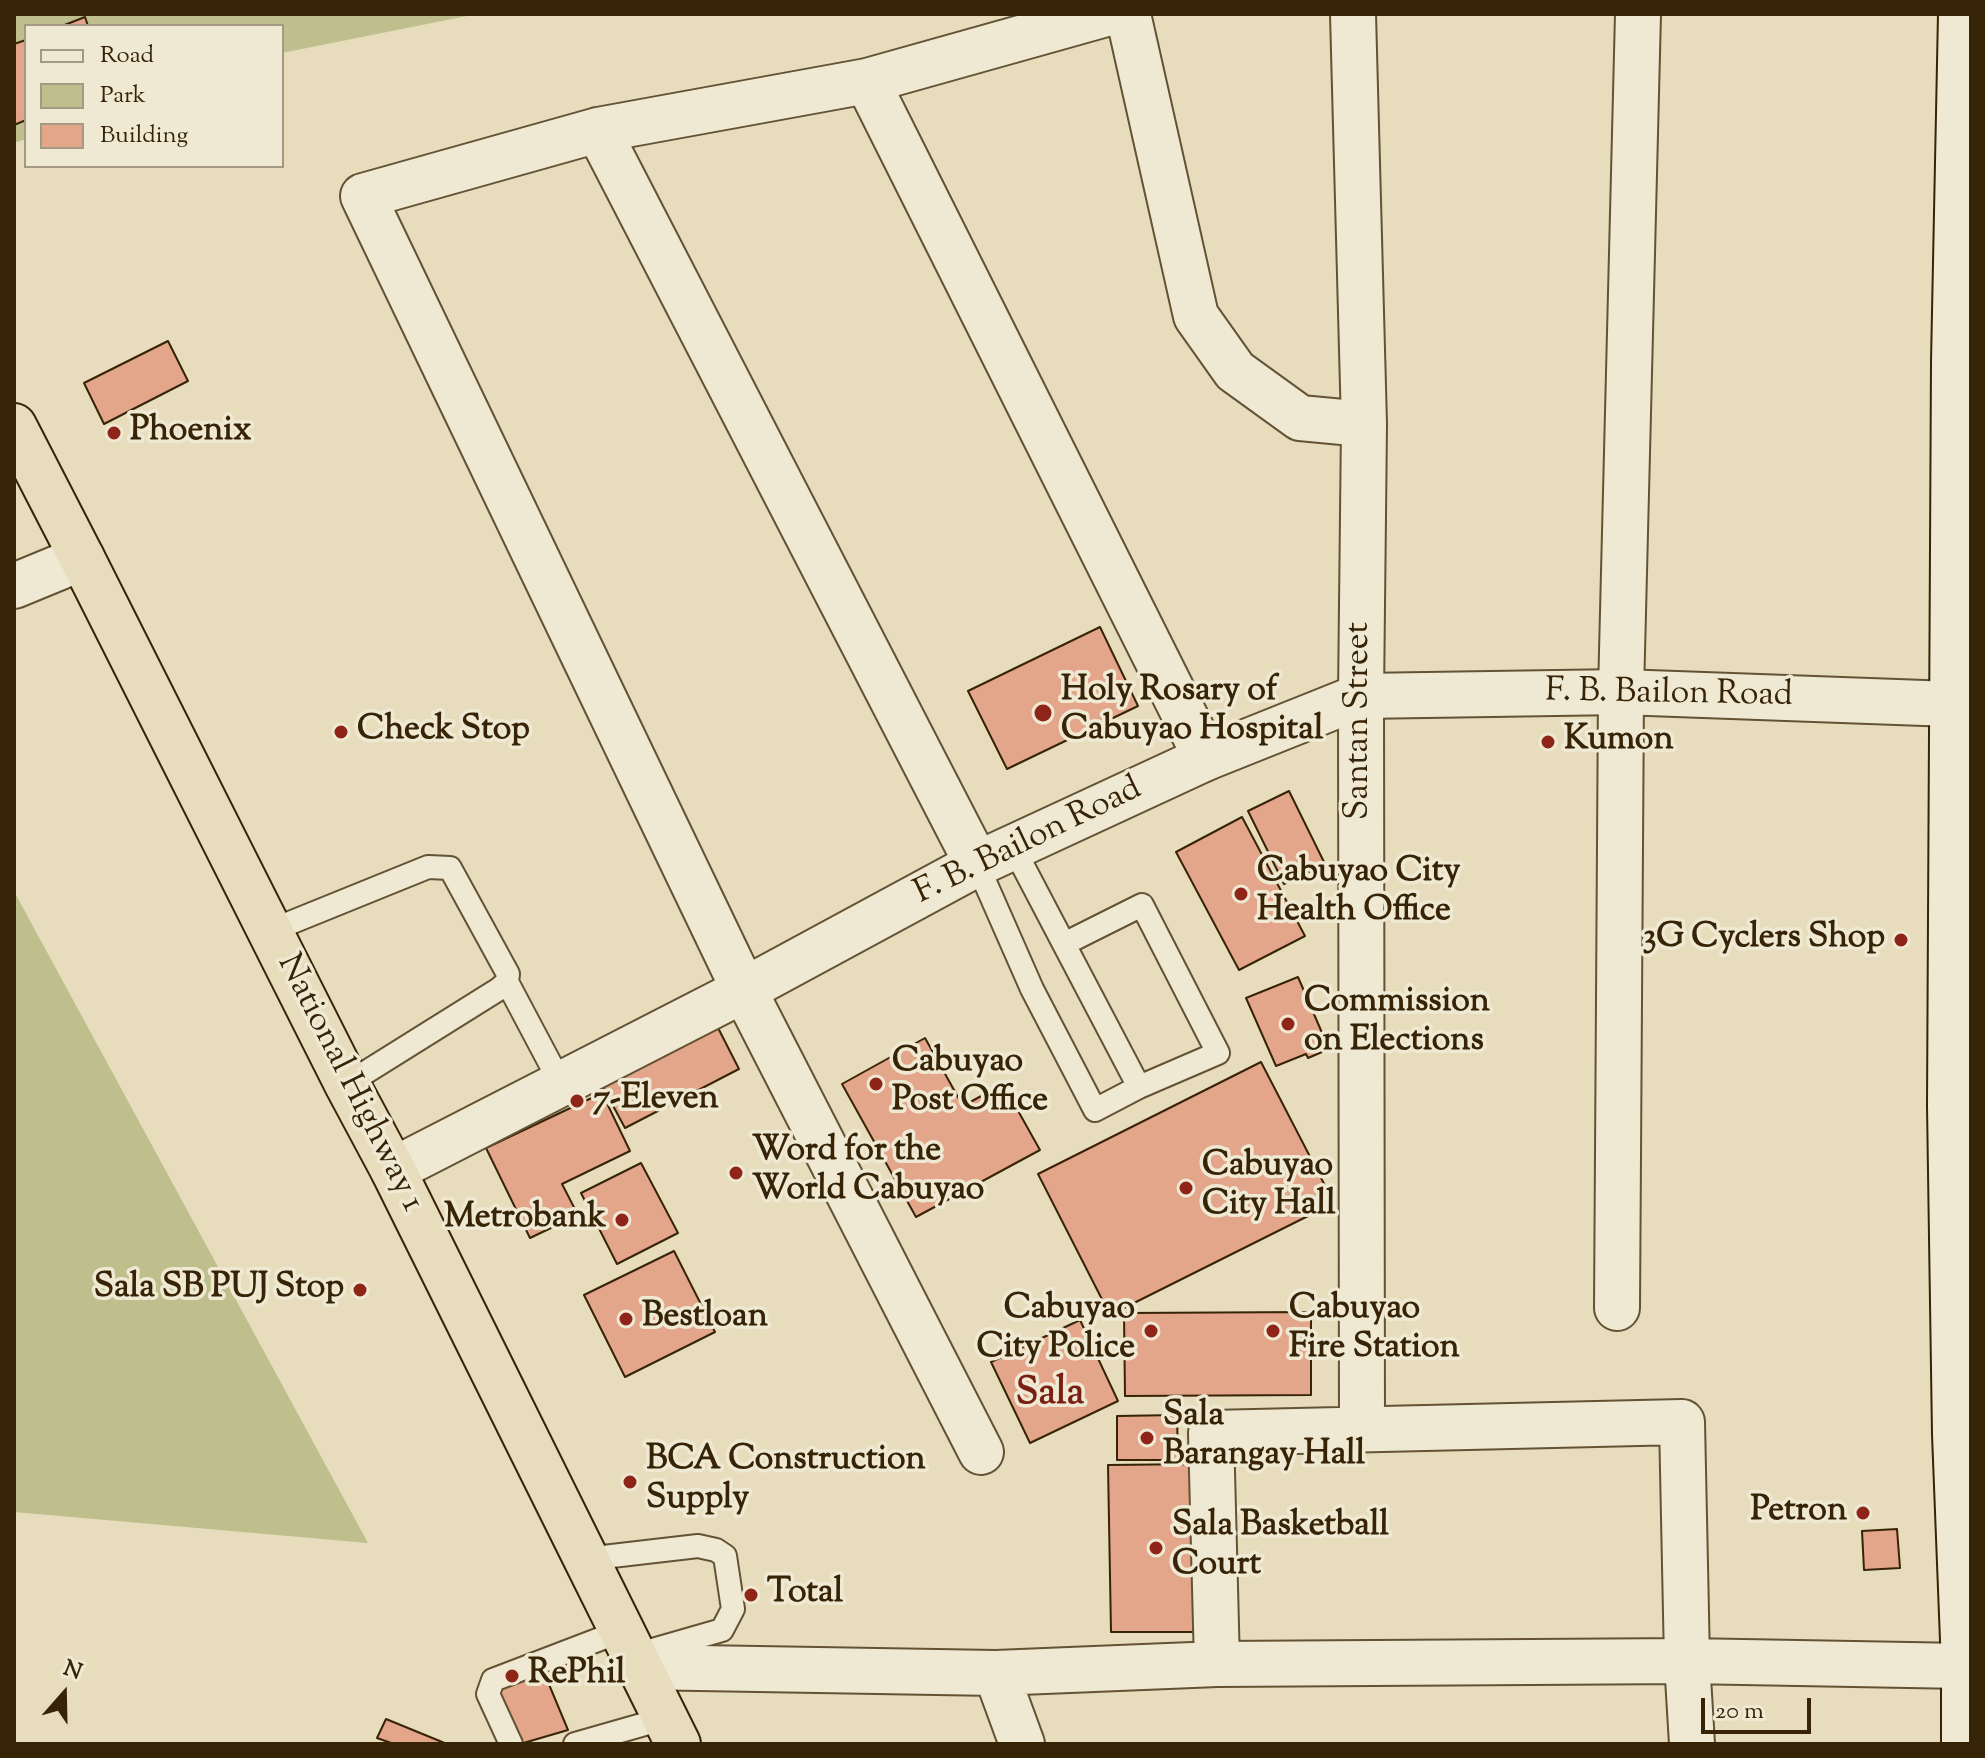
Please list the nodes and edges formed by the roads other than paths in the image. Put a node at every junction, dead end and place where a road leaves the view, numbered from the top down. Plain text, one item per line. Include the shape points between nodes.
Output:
1 (1106, 14) edge
2 (1128, 14) edge
3 (1353, 14) edge
4 (1638, 14) edge
5 (1961, 14) edge
6 (867, 81) junction
7 (598, 130) junction
8 (1963, 362) edge
9 (1364, 424) junction
10 (14, 426) edge
11 (82, 558) junction
12 (14, 586) edge
13 (1621, 692) junction
14 (1361, 696) junction
15 (1952, 704) junction
16 (1206, 758) junction
17 (995, 855) junction
18 (270, 931) junction
19 (1064, 944) junction
20 (507, 982) junction
21 (744, 990) junction
22 (347, 1084) junction
23 (561, 1084) junction
24 (1139, 1087) junction
25 (393, 1170) junction
26 (1962, 1196) edge
27 (1617, 1308) dead end
28 (1362, 1428) junction
29 (981, 1452) dead end
30 (586, 1559) junction
31 (631, 1651) junction
32 (1687, 1661) junction
33 (1217, 1664) junction
34 (1964, 1666) junction
35 (996, 1673) junction
36 (672, 1731) edge
37 (511, 1744) edge
38 (575, 1744) edge
39 (1022, 1744) edge
40 (1692, 1744) edge
41 (1964, 1744) edge

1 - 6 street
2 - 9 street via 1196,316 1235,371 1300,418
3 - 9 street, Santan Street
4 - 13 street
5 - 8 street
6 - 7 street
6 - 16 street
7 - 17 street
7 - 21 street via 363,196
8 - 15 street
9 - 14 street, Santan Street
10 - 11 highway, National Highway 1
11 - 12 street
11 - 18 highway, National Highway 1
13 - 14 street, F. B. Bailon Road
13 - 15 street, F. B. Bailon Road
13 - 27 street
14 - 16 street, F. B. Bailon Road
14 - 28 street, Santan Street
15 - 26 street via 1950,1106
16 - 17 street, F. B. Bailon Road
17 - 19 lane
17 - 21 street, F. B. Bailon Road
17 - 24 lane via 1032,989 1095,1110
18 - 20 lane via 428,867 450,868 508,974
18 - 22 highway, National Highway 1
19 - 24 lane
19 - 24 lane via 1142,905 1218,1053
20 - 22 lane
20 - 23 lane
21 - 23 street, F. B. Bailon Road
21 - 29 street
22 - 25 highway, National Highway 1
23 - 25 street, F. B. Bailon Road
25 - 30 highway, National Highway 1
26 - 34 street via 1955,1434
28 - 32 street via 1682,1422
28 - 33 street via 1211,1433
30 - 31 highway, National Highway 1
30 - 31 lane via 698,1546 725,1556 733,1609 722,1630
31 - 35 street
31 - 36 highway, National Highway 1
31 - 37 lane via 493,1680 488,1694
32 - 33 street
32 - 34 street
32 - 40 street
33 - 35 street
34 - 41 street
35 - 39 street
36 - 38 lane

